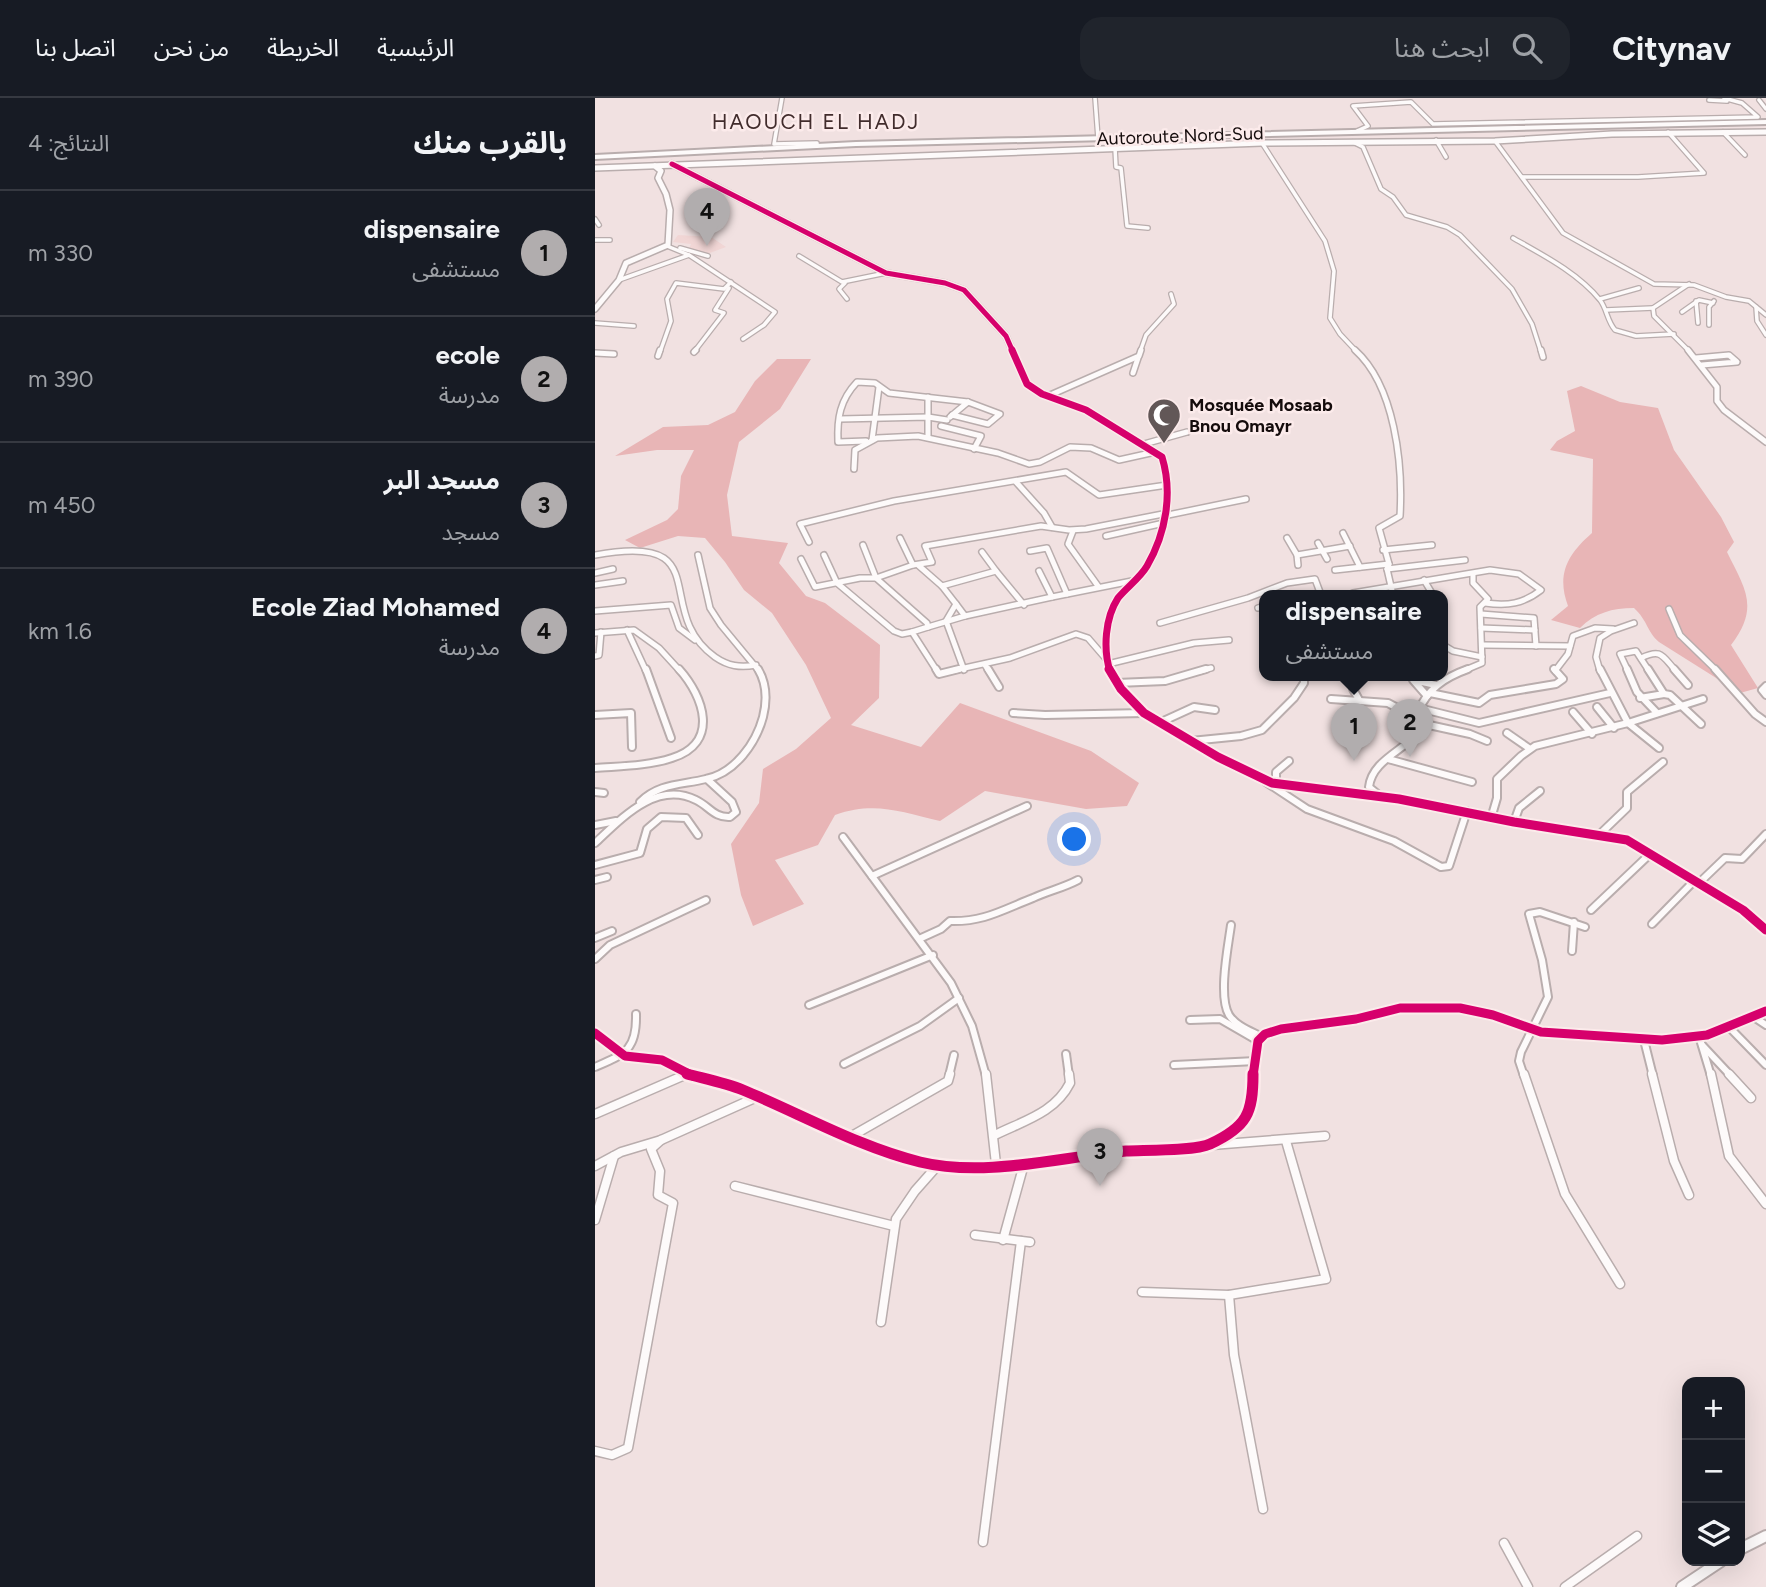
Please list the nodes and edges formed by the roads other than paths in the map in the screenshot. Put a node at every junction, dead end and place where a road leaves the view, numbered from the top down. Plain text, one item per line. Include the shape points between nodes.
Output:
1 (782, 98) edge
2 (1095, 98) edge
3 (1724, 98) edge
4 (1709, 100) dead end
5 (1759, 100) dead end
6 (1730, 101) junction
7 (1766, 109) edge
8 (1758, 117) junction
9 (1766, 117) edge
10 (1434, 127) junction
11 (1766, 127) edge
12 (1357, 131) junction
13 (1668, 132) junction
14 (1723, 132) junction
15 (1098, 138) junction
16 (1351, 141) junction
17 (1436, 141) junction
18 (1495, 141) junction
19 (1262, 143) junction
20 (817, 146) junction
21 (1115, 148) junction
22 (1745, 155) dead end
23 (1446, 157) dead end
24 (595, 159) edge
25 (673, 165) junction
26 (655, 166) junction
27 (595, 168) edge
28 (1600, 169) dead end
29 (661, 171) junction
30 (1599, 175) junction
31 (1522, 177) junction
32 (595, 219) edge
33 (597, 228) edge
34 (1148, 228) dead end
35 (1513, 238) dead end
36 (595, 240) edge
37 (610, 240) dead end
38 (667, 245) junction
39 (689, 256) junction
40 (708, 256) dead end
41 (799, 256) dead end
42 (887, 273) junction
43 (619, 280) junction
44 (732, 283) junction
45 (845, 283) junction
46 (1689, 284) junction
47 (1639, 288) dead end
48 (1171, 294) dead end
49 (1720, 295) junction
50 (847, 299) dead end
51 (1600, 299) junction
52 (1696, 301) junction
53 (1713, 303) junction
54 (1756, 307) junction
55 (1653, 308) junction
56 (595, 309) edge
57 (1606, 310) junction
58 (1682, 312) dead end
59 (1766, 315) edge
60 (595, 323) edge
61 (1698, 323) dead end
62 (1709, 325) dead end
63 (634, 326) dead end
64 (1674, 334) junction
65 (1766, 335) edge
66 (743, 339) dead end
67 (694, 352) dead end
68 (595, 353) edge
69 (614, 354) dead end
70 (658, 356) dead end
71 (1139, 356) junction
72 (1543, 357) dead end
73 (1696, 358) junction
74 (1702, 365) junction
75 (1133, 373) dead end
76 (879, 387) junction
77 (1048, 396) junction
78 (928, 397) junction
79 (968, 402) junction
80 (928, 416) junction
81 (875, 417) junction
82 (950, 417) junction
83 (840, 419) junction
84 (941, 426) junction
85 (1187, 432) dead end
86 (928, 437) junction
87 (870, 441) junction
88 (1766, 442) edge
89 (1144, 444) junction
90 (974, 449) junction
91 (1155, 452) junction
92 (854, 469) dead end
93 (1016, 482) junction
94 (1167, 485) junction
95 (1246, 499) dead end
96 (1168, 514) junction
97 (1164, 523) junction
98 (1052, 527) junction
99 (1073, 531) junction
100 (1343, 533) dead end
101 (1106, 536) dead end
102 (900, 538) dead end
103 (1287, 538) dead end
104 (809, 542) dead end
105 (1318, 543) dead end
106 (863, 545) dead end
107 (1432, 545) dead end
108 (1350, 547) junction
109 (1383, 550) junction
110 (1030, 551) dead end
111 (1323, 551) junction
112 (982, 552) dead end
113 (595, 555) edge
114 (698, 555) dead end
115 (824, 555) dead end
116 (1297, 555) junction
117 (801, 559) dead end
118 (1327, 559) dead end
119 (1465, 560) dead end
120 (915, 565) junction
121 (1298, 565) dead end
122 (1388, 566) junction
123 (1360, 567) junction
124 (613, 569) dead end
125 (1335, 570) dead end
126 (996, 571) junction
127 (1039, 571) dead end
128 (595, 573) edge
129 (1473, 575) junction
130 (876, 578) junction
131 (1424, 580) junction
132 (623, 581) dead end
133 (1132, 581) junction
134 (837, 583) junction
135 (595, 585) edge
136 (942, 586) junction
137 (1098, 586) junction
138 (1390, 586) junction
139 (1270, 590) edge
140 (1319, 590) edge
141 (1375, 590) edge
142 (1391, 590) edge
143 (1430, 590) edge
144 (1067, 594) junction
145 (1259, 594) edge
146 (1052, 597) junction
147 (1485, 603) junction
148 (956, 604) junction
149 (1024, 605) junction
150 (1669, 608) dead end
151 (595, 611) edge
152 (1481, 614) junction
153 (965, 616) junction
154 (946, 621) junction
155 (1634, 622) dead end
156 (1160, 623) dead end
157 (928, 627) junction
158 (1481, 628) junction
159 (627, 629) junction
160 (1535, 630) junction
161 (1614, 630) junction
162 (598, 632) edge
163 (912, 632) junction
164 (1229, 640) dead end
165 (696, 641) junction
166 (1483, 645) junction
167 (1536, 646) junction
168 (1570, 646) junction
169 (1448, 648) edge
170 (595, 656) edge
171 (1482, 657) junction
172 (1641, 658) junction
173 (1108, 662) junction
174 (756, 665) junction
175 (985, 665) junction
176 (1211, 668) dead end
177 (964, 670) junction
178 (1448, 675) edge
179 (1304, 681) edge
180 (1414, 681) edge
181 (1426, 681) edge
182 (1438, 682) joint
183 (1117, 683) junction
184 (1688, 685) dead end
185 (1766, 686) edge
186 (999, 687) dead end
187 (1353, 688) dead end
188 (1610, 693) junction
189 (1664, 694) junction
190 (1429, 695) junction
191 (1766, 695) edge
192 (1640, 698) junction
193 (1331, 699) dead end
194 (1359, 699) junction
195 (1703, 699) dead end
196 (1680, 705) junction
197 (1597, 707) dead end
198 (1419, 708) junction
199 (1216, 710) dead end
200 (1573, 712) dead end
201 (1013, 713) dead end
202 (1144, 713) junction
203 (1657, 713) junction
204 (595, 715) edge
205 (1420, 722) junction
206 (1766, 722) edge
207 (1159, 723) junction
208 (1628, 723) junction
209 (1701, 724) dead end
210 (1614, 728) junction
211 (1507, 733) dead end
212 (1592, 734) junction
213 (671, 738) dead end
214 (1192, 741) junction
215 (1487, 741) dead end
216 (632, 747) dead end
217 (1660, 748) dead end
218 (1530, 749) junction
219 (1388, 759) junction
220 (1289, 761) dead end
221 (1663, 762) dead end
222 (595, 768) edge
223 (707, 779) junction
224 (1262, 779) junction
225 (1472, 782) dead end
226 (1276, 783) junction
227 (1540, 791) dead end
228 (595, 792) edge
229 (604, 793) dead end
230 (1380, 796) junction
231 (640, 802) junction
232 (1027, 806) dead end
233 (1467, 811) junction
234 (1492, 815) junction
235 (618, 821) junction
236 (1514, 822) junction
237 (595, 825) edge
238 (1600, 834) junction
239 (1766, 834) edge
240 (698, 835) dead end
241 (843, 837) dead end
242 (595, 843) edge
243 (1651, 853) junction
244 (595, 865) edge
245 (872, 876) junction
246 (607, 877) dead end
247 (595, 880) edge
248 (1078, 880) dead end
249 (1697, 882) junction
250 (706, 900) dead end
251 (1591, 911) dead end
252 (1574, 922) junction
253 (1652, 924) dead end
254 (1231, 925) dead end
255 (1585, 927) dead end
256 (1766, 930) edge
257 (612, 931) dead end
258 (595, 937) edge
259 (919, 939) junction
260 (1572, 951) dead end
261 (933, 955) junction
262 (595, 959) edge
263 (959, 998) junction
264 (809, 1005) dead end
265 (1766, 1011) edge
266 (636, 1014) dead end
267 (1753, 1017) junction
268 (1190, 1020) dead end
269 (1766, 1024) edge
270 (1730, 1028) junction
271 (1529, 1030) junction
272 (595, 1033) edge
273 (1260, 1039) junction
274 (1644, 1040) junction
275 (1700, 1040) junction
276 (1066, 1054) dead end
277 (954, 1055) dead end
278 (625, 1056) junction
279 (1256, 1061) junction
280 (844, 1064) dead end
281 (1174, 1065) dead end
282 (1766, 1065) edge
283 (595, 1067) edge
284 (687, 1074) junction
285 (757, 1097) junction
286 (1751, 1098) dead end
287 (595, 1114) edge
288 (995, 1135) junction
289 (1325, 1136) dead end
290 (850, 1137) junction
291 (661, 1140) junction
292 (1286, 1142) junction
293 (1208, 1145) junction
294 (614, 1156) junction
295 (939, 1163) junction
296 (996, 1164) junction
297 (1024, 1164) junction
298 (595, 1166) edge
299 (735, 1186) dead end
300 (1689, 1195) dead end
301 (1766, 1204) edge
302 (595, 1220) edge
303 (894, 1226) junction
304 (975, 1235) dead end
305 (1003, 1240) junction
306 (1621, 1284) dead end
307 (1142, 1292) dead end
308 (1229, 1295) junction
309 (881, 1322) dead end
310 (595, 1451) edge
311 (1263, 1509) dead end
312 (1766, 1535) edge
313 (1637, 1536) dead end
314 (983, 1542) dead end
315 (1504, 1544) dead end
316 (1745, 1546) edge
317 (1714, 1566) edge
318 (1528, 1587) edge
319 (1565, 1587) edge
320 (1682, 1587) edge

1 - 20 street via 775,144
2 - 15 street
3 - 6 street
4 - 6 street
5 - 7 street
6 - 8 street via 1742,103
8 - 9 street
8 - 10 street
10 - 11 highway, Autoroute Nord-Sud
10 - 12 highway, Autoroute Nord-Sud
10 - 12 street via 1411,102 1353,106 1369,125
11 - 14 street
11 - 24 highway, Autoroute Nord-Sud
12 - 15 highway, Autoroute Nord-Sud
13 - 14 street
13 - 18 street
13 - 30 street via 1704,173
14 - 22 street
15 - 20 highway, Autoroute Nord-Sud
16 - 17 street
16 - 19 street
16 - 72 street via 1363,147 1381,189 1406,215 1460,234 1512,289 1532,324
17 - 18 street
17 - 23 street
18 - 31 street
19 - 21 street
19 - 109 street via 1332,257 1335,293 1330,318 1342,339 1372,366 1382,388 1401,495 1401,516 1379,527
20 - 24 highway, Autoroute Nord-Sud
21 - 25 street
21 - 34 street via 1127,226
25 - 26 street
25 - 29 street
25 - 29 street
25 - 42 street
26 - 27 street
26 - 29 street
28 - 30 street
29 - 38 street via 658,178 666,190 671,229
30 - 31 street
31 - 46 street via 1563,233 1654,284
32 - 33 street
35 - 51 street
36 - 37 street
38 - 39 street
38 - 40 street
38 - 43 street via 626,263
39 - 43 street
39 - 44 street
41 - 45 street
42 - 45 street
42 - 77 street via 964,290 1006,336 1027,384
43 - 56 street
44 - 66 street via 775,312
44 - 67 street via 715,310 724,313
44 - 70 street via 724,289 676,283 667,299 671,321
45 - 50 street via 839,289
46 - 49 street
46 - 55 street
47 - 51 street
48 - 71 street via 1172,307 1146,335
49 - 53 street
49 - 54 street
51 - 57 street
52 - 53 street
52 - 58 street
52 - 61 street
53 - 62 street
54 - 59 street
54 - 65 street via 1757,321
55 - 57 street
55 - 64 street via 1654,316
57 - 64 street via 1611,325 1626,334
60 - 63 street
64 - 73 street
68 - 69 street
71 - 75 street
71 - 77 street
73 - 74 street
73 - 74 street via 1729,355 1737,362
74 - 88 street via 1717,387 1717,401 1724,410
76 - 78 street via 889,393
76 - 81 street
76 - 83 street via 857,382 843,395
77 - 89 street via 1086,410
78 - 79 street
78 - 80 street
79 - 82 street
79 - 82 street via 1000,414 988,424
80 - 81 street
80 - 82 street
80 - 86 street
81 - 83 street
81 - 87 street
82 - 84 street
83 - 87 street via 838,442
84 - 86 street
84 - 90 street via 981,436
85 - 89 street
86 - 87 street
86 - 90 street
87 - 92 street via 855,450
89 - 91 street
90 - 91 street via 1033,464 1070,447 1093,448 1119,460
91 - 94 street via 1165,462
93 - 94 street via 1068,472 1099,495
93 - 98 street
93 - 104 street via 894,501 800,524
94 - 96 street
95 - 96 street
96 - 97 street
96 - 99 street
97 - 101 street
97 - 133 street via 1147,567
98 - 99 street
98 - 120 street via 925,546 932,562
99 - 137 street via 1068,544
100 - 108 street
102 - 120 street
103 - 116 street
105 - 111 street
106 - 130 street
107 - 109 street
108 - 111 street
108 - 123 street
109 - 122 street
110 - 144 street via 1047,548
111 - 116 street
111 - 118 street
112 - 126 street
113 - 165 street via 643,553 670,562 687,626
114 - 174 street via 709,605
115 - 134 street
116 - 121 street
117 - 134 street via 815,587
119 - 122 street
120 - 130 street
120 - 136 street
122 - 123 street
122 - 138 street
123 - 125 street
124 - 128 street
126 - 136 street
126 - 149 street
127 - 146 street
129 - 131 street
129 - 147 street via 1473,583 1487,596
129 - 147 street via 1501,568 1541,590 1527,601 1505,606
130 - 134 street
130 - 157 street
131 - 138 street
131 - 143 street
132 - 135 street
133 - 137 street
133 - 173 street via 1117,600 1105,638
134 - 163 street via 894,631
136 - 148 street
137 - 144 street
138 - 141 street
138 - 142 street
139 - 140 street via 1315,579
144 - 146 street
145 - 156 street
146 - 149 street
147 - 152 street
148 - 153 street
148 - 154 street
149 - 153 street
150 - 206 street via 1680,635
151 - 165 street via 671,605 679,628
152 - 158 street
152 - 160 street via 1534,618
153 - 154 street
154 - 157 street
154 - 177 street
155 - 161 street
157 - 163 street
158 - 160 street
158 - 166 street
159 - 162 street
159 - 213 street
159 - 222 street via 659,648 689,682 701,705 702,733 674,758
160 - 167 street
161 - 168 street via 1578,632
161 - 188 street via 1600,637 1597,645 1603,683
162 - 170 street via 599,655
163 - 177 street via 937,673
164 - 173 street
165 - 174 street via 729,666
166 - 167 street
166 - 171 street
167 - 168 street
168 - 190 street via 1554,670 1563,680 1556,684 1491,694 1479,703
169 - 171 street
171 - 178 street via 1480,666
172 - 184 street via 1660,653
172 - 189 street
172 - 192 street via 1633,650 1619,656
173 - 175 street via 1088,638 1076,635
173 - 183 street
174 - 223 street via 768,689 759,734 729,767
175 - 177 street
175 - 186 street
176 - 183 street via 1165,681
179 - 214 street via 1262,730
180 - 190 street
181 - 182 street
182 - 190 street
183 - 202 street
185 - 191 street via 1762,690
187 - 194 street
188 - 198 street via 1479,723
188 - 208 street
189 - 192 street
189 - 196 street
190 - 198 street
192 - 203 street
193 - 194 street
194 - 205 street via 1403,707
195 - 196 street
196 - 203 street
196 - 209 street
197 - 210 street
198 - 205 street
199 - 207 street via 1194,707
200 - 212 street
201 - 202 street
202 - 207 street
203 - 208 street
204 - 216 street via 631,713
205 - 215 street
205 - 219 street via 1421,730 1409,745
207 - 214 street
208 - 210 street
208 - 217 street
210 - 212 street
211 - 218 street
212 - 218 street
214 - 224 street
218 - 234 street via 1497,779
219 - 225 street
219 - 230 street via 1367,783
220 - 226 street via 1277,770
221 - 238 street via 1627,792 1627,808
223 - 231 street via 659,789
223 - 231 street via 732,802 736,812 730,817 717,815 687,796
224 - 226 street
224 - 233 street via 1296,803 1394,841 1441,867 1449,866 1455,854
226 - 230 street
227 - 236 street via 1518,808
228 - 229 street
230 - 233 street
231 - 235 street
232 - 245 street
233 - 234 street
234 - 236 street
235 - 237 street
235 - 242 street
236 - 238 street
238 - 243 street via 1627,840
239 - 249 street via 1742,859 1725,858
240 - 244 street via 686,818 665,815 647,828 641,853
241 - 245 street
243 - 249 street
243 - 251 street
245 - 259 street
246 - 247 street
248 - 259 street via 974,922 950,921
249 - 253 street
249 - 256 street
250 - 262 street via 610,944
252 - 255 street
252 - 260 street
252 - 271 street via 1539,912 1529,915 1550,995
254 - 273 street via 1226,1009
257 - 258 street
259 - 261 street
261 - 263 street
261 - 264 street
263 - 280 street via 935,1019
263 - 288 street via 982,1055
265 - 267 street
266 - 278 street via 637,1036
267 - 269 street
267 - 270 street
268 - 273 street via 1220,1019
270 - 275 street
270 - 282 street
271 - 273 street via 1493,1015 1430,1007 1281,1029
271 - 274 street
271 - 306 street via 1519,1061 1555,1171
272 - 278 street
273 - 279 street
274 - 275 street
274 - 300 street via 1674,1161
275 - 286 street
275 - 301 street via 1729,1156
276 - 288 street via 1070,1079 1064,1093 1049,1108
277 - 290 street via 948,1081
278 - 283 street
278 - 284 street via 662,1060
279 - 281 street
279 - 293 street via 1249,1114
284 - 285 street
284 - 287 street
285 - 290 street
285 - 291 street
288 - 296 street
289 - 292 street
290 - 295 street via 921,1162
291 - 294 street
291 - 310 street via 651,1149 660,1163 658,1195 673,1203 628,1448 607,1456
292 - 293 street
292 - 308 street via 1326,1279
293 - 297 street
294 - 298 street
294 - 302 street
295 - 296 street
295 - 303 street
296 - 297 street
297 - 305 street
299 - 303 street
303 - 309 street
304 - 305 street
305 - 314 street via 1025,1241
307 - 308 street
308 - 311 street via 1234,1355
312 - 316 street
313 - 319 street
315 - 318 street
317 - 320 street

